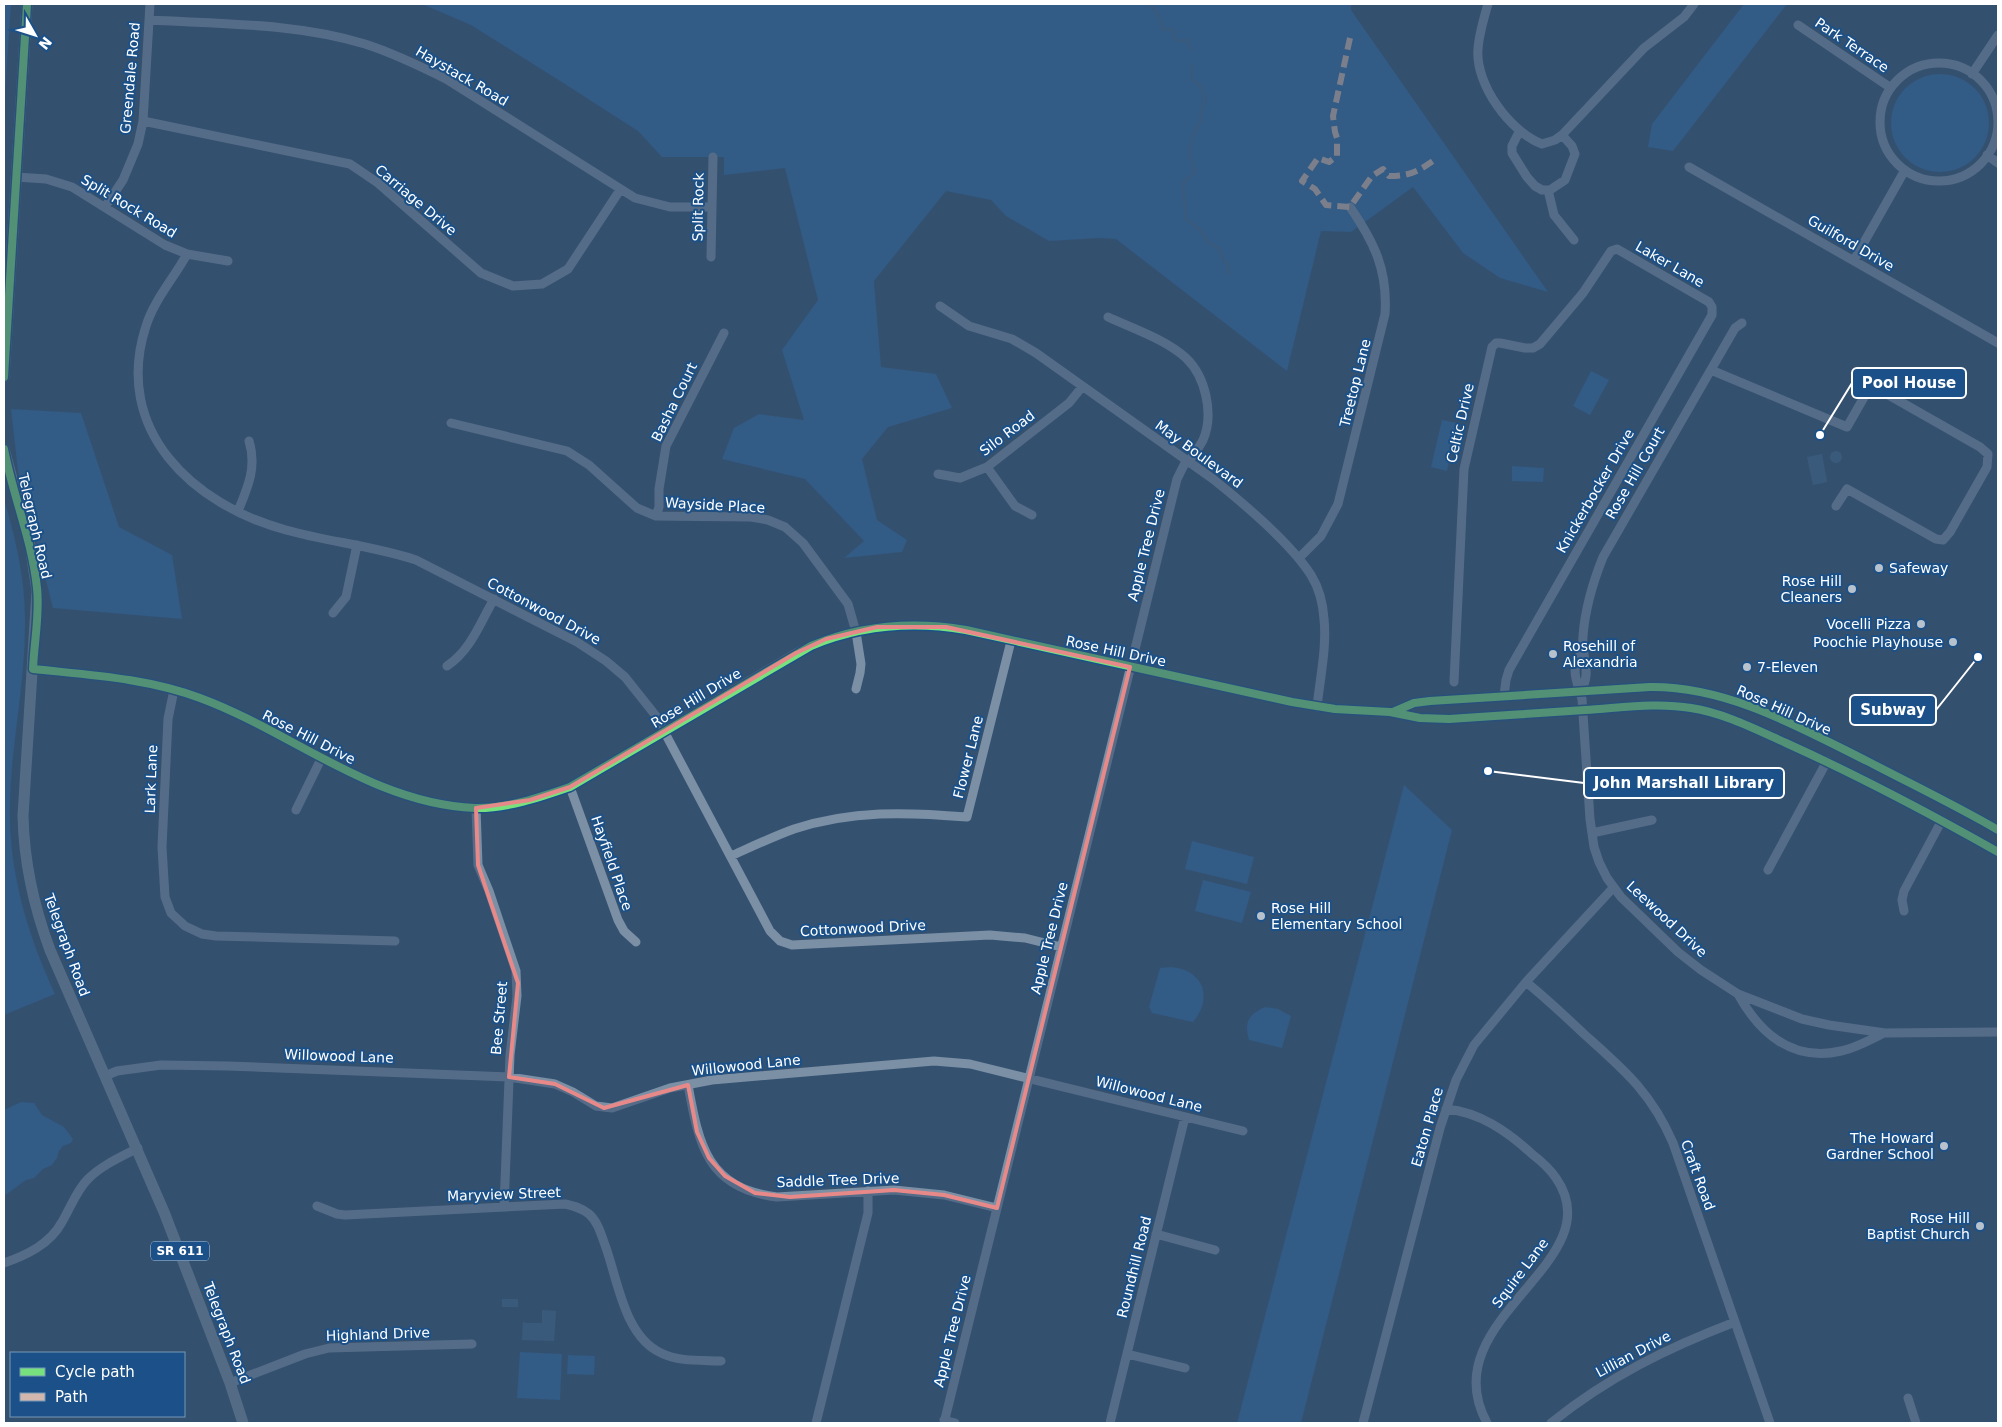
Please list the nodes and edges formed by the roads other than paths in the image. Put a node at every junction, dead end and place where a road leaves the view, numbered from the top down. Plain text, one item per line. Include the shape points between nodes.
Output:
1 (28, 4) edge
2 (150, 4) edge
3 (1488, 4) edge
4 (1694, 4) edge
5 (149, 20) junction
6 (1798, 25) dead end
7 (1998, 34) edge
8 (1972, 74) junction
9 (1891, 88) junction
10 (143, 121) junction
11 (1519, 132) junction
12 (1562, 135) junction
13 (1987, 155) junction
14 (713, 157) dead end
15 (1998, 162) edge
16 (1689, 166) dead end
17 (1905, 170) junction
18 (16, 177) junction
19 (620, 190) junction
20 (1548, 190) junction
21 (105, 207) junction
22 (712, 207) junction
23 (1350, 207) dead end
24 (1574, 240) dead end
25 (1617, 249) joint
26 (186, 254) junction
27 (711, 257) dead end
28 (1854, 260) junction
29 (228, 261) dead end
30 (1709, 302) joint
31 (940, 306) dead end
32 (1108, 317) dead end
33 (1742, 323) dead end
34 (724, 333) dead end
35 (1998, 344) edge
36 (1711, 370) junction
37 (4, 377) edge
38 (1082, 387) junction
39 (452, 423) dead end
40 (249, 441) dead end
41 (4, 449) edge
42 (1187, 462) junction
43 (987, 467) junction
44 (938, 474) dead end
45 (1836, 506) dead end
46 (238, 511) junction
47 (1032, 515) dead end
48 (656, 516) junction
49 (357, 545) junction
50 (1299, 558) junction
51 (494, 599) junction
52 (333, 613) dead end
53 (856, 632) junction
54 (1011, 641) junction
55 (448, 666) dead end
56 (1130, 667) junction
57 (33, 669) junction
58 (1454, 682) dead end
59 (856, 688) dead end
60 (174, 690) junction
61 (1504, 696) junction
62 (1581, 696) junction
63 (1316, 706) junction
64 (1584, 710) junction
65 (1393, 712) junction
66 (664, 732) junction
67 (322, 757) junction
68 (1827, 761) junction
69 (570, 787) junction
70 (476, 808) junction
71 (296, 810) dead end
72 (1652, 820) dead end
73 (1942, 820) junction
74 (1998, 830) edge
75 (1592, 833) junction
76 (1998, 852) edge
77 (730, 856) junction
78 (1768, 870) dead end
79 (1613, 888) junction
80 (1904, 911) dead end
81 (395, 941) dead end
82 (636, 942) dead end
83 (1061, 947) junction
84 (1526, 982) junction
85 (1738, 994) junction
86 (1998, 1032) edge
87 (1885, 1033) junction
88 (105, 1076) junction
89 (509, 1077) junction
90 (1029, 1078) junction
91 (688, 1084) junction
92 (1446, 1109) junction
93 (1185, 1117) junction
94 (1243, 1131) dead end
95 (138, 1148) junction
96 (868, 1191) junction
97 (317, 1206) dead end
98 (504, 1207) junction
99 (997, 1208) junction
100 (1156, 1234) junction
101 (1215, 1250) dead end
102 (4, 1263) edge
103 (1735, 1322) junction
104 (472, 1344) dead end
105 (1127, 1354) junction
106 (721, 1361) dead end
107 (1185, 1368) dead end
108 (230, 1383) junction
109 (1908, 1398) dead end
110 (944, 1421) edge
111 (243, 1423) edge
112 (816, 1423) edge
113 (955, 1423) edge
114 (1110, 1423) edge
115 (1363, 1423) edge
116 (1487, 1423) edge
117 (1551, 1423) edge
118 (1770, 1423) edge
119 (1916, 1423) edge

1 - 18 main road
2 - 5 street, Greendale Road
3 - 11 street via 1477,51 1481,73 1487,90 1507,121
4 - 12 street via 1684,17 1644,48
5 - 10 street, Greendale Road
5 - 19 street, Haystack Road via 299,30 384,50 446,79
6 - 9 street, Park Terrace
7 - 8 street
8 - 9 street via 1954,65 1934,64 1914,69
8 - 13 street via 1987,88 1997,116 1996,136
9 - 17 street via 1882,106 1880,127 1885,147
10 - 19 street, Carriage Drive via 350,164 378,183 480,273 513,286 542,284 568,269
10 - 21 street, Greendale Road via 131,162
11 - 12 street via 1542,144
11 - 20 street via 1512,153 1535,186
12 - 20 street via 1575,154 1565,180
13 - 15 street
13 - 17 street via 1971,171 1949,180 1926,180
14 - 22 street, Split Rock
16 - 28 street, Guilford Drive
17 - 28 street
18 - 21 street, Split Rock Road via 46,179 62,184
18 - 37 main road
19 - 22 street, Haystack Road via 655,205
20 - 24 street via 1554,215
21 - 26 street, Split Rock Road via 157,241
22 - 27 street, Split Rock
23 - 50 street, Treetop Lane via 1367,231 1379,257 1384,279 1385,314 1338,504 1321,536
25 - 30 street, Laker Lane
25 - 58 street, Celtic Drive via 1611,251 1583,293 1540,344 1533,348 1496,343 1492,347 1464,469
26 - 29 street, Split Rock Road
26 - 46 street, Cottonwood Drive via 145,327 138,362 140,397 151,432 173,465 203,491
28 - 35 street, Guilford Drive
30 - 61 street, Knickerbocker Drive via 1712,315 1509,670
31 - 38 street, May Boulevard via 969,326 1024,345
32 - 42 street, Apple Tree Drive via 1167,345 1186,358 1199,376 1206,392 1208,413 1204,438
33 - 36 street, Rose Hill Court via 1734,328
34 - 48 street, Basha Court via 666,446 659,488 660,506
36 - 45 street via 1847,427 1871,385 1985,450 1989,458 1987,468 1943,540 1847,489
36 - 62 street, Rose Hill Court via 1603,557 1584,627 1582,651 1587,682
38 - 42 street, May Boulevard
38 - 43 street, Silo Road via 1069,403
39 - 48 street, Wayside Place via 567,451 589,465 637,508
40 - 46 street via 253,467
41 - 57 main road, Telegraph Road / SR 611 via 30,545 36,582
42 - 50 street, May Boulevard via 1238,499
42 - 56 street, Apple Tree Drive via 1177,479
43 - 44 street, Silo Road via 960,478
43 - 47 street via 1015,506
46 - 49 street, Cottonwood Drive via 286,530
48 - 53 street, Wayside Place via 751,517 785,527 803,543 848,604
49 - 51 street, Cottonwood Drive via 416,560
49 - 52 street via 346,597
50 - 63 street, May Boulevard via 1315,583 1324,616
51 - 55 street via 468,648
51 - 66 street, Cottonwood Drive via 578,642 606,661 640,694
53 - 54 street, Rose Hill Drive via 887,625 930,625
53 - 59 street, Wayside Place via 861,664
53 - 66 street, Rose Hill Drive via 826,639 796,653
54 - 56 street, Rose Hill Drive
54 - 77 street, Flower Lane via 967,817 916,812 848,817 793,830
56 - 63 street, Rose Hill Drive
56 - 83 street, Apple Tree Drive
57 - 60 street, Rose Hill Drive via 128,680
57 - 88 main road, Telegraph Road / SR 611 via 24,816 31,889 50,950
60 - 67 street, Rose Hill Drive via 217,705
60 - 81 street, Lark Lane via 168,719 162,870 165,897 171,913 185,926 202,934
61 - 62 street, Rose Hill Drive
61 - 65 street, Rose Hill Drive via 1414,703
62 - 64 street, Leewood Drive
62 - 74 street, Rose Hill Drive via 1662,687 1728,698 1846,751
63 - 65 street, Rose Hill Drive
64 - 65 street, Rose Hill Drive via 1449,719 1420,718
64 - 68 street, Rose Hill Drive via 1650,706 1704,710 1747,725
64 - 75 street, Leewood Drive
66 - 69 street, Rose Hill Drive
66 - 77 street, Cottonwood Drive
67 - 70 street, Rose Hill Drive via 408,796 444,805
67 - 71 street
68 - 73 street, Rose Hill Drive
68 - 78 street
69 - 70 street, Rose Hill Drive via 530,800
69 - 82 street, Hayfield Place via 618,920
70 - 89 street, Bee Street via 478,865 518,983
72 - 75 street
73 - 76 street, Rose Hill Drive
73 - 80 street via 1904,891
75 - 79 street, Leewood Drive via 1599,862
77 - 83 street, Cottonwood Drive via 778,946 990,935 1025,938
79 - 84 street, Eaton Place
79 - 85 street, Leewood Drive via 1678,952
83 - 90 street, Apple Tree Drive
84 - 92 street, Eaton Place via 1474,1045
84 - 103 street, Craft Road via 1628,1074 1656,1110 1673,1143
85 - 87 street, Leewood Drive via 1808,1020
85 - 87 street, Leewood Drive via 1765,1031 1779,1042 1799,1050 1840,1052
86 - 87 street, Leewood Drive
88 - 89 street, Willowood Lane via 117,1071 162,1065
88 - 95 main road, Telegraph Road / SR 611
89 - 91 street, Willowood Lane via 555,1084 604,1108
89 - 98 street, Bee Street
90 - 91 street, Willowood Lane via 970,1064 934,1061
90 - 93 street, Willowood Lane
90 - 99 street, Apple Tree Drive
91 - 96 street, Saddle Tree Drive via 703,1147 716,1168 736,1184 755,1193 778,1197
92 - 115 street, Eaton Place
92 - 116 street, Squire Lane via 1481,1118 1516,1140 1557,1179 1568,1212 1565,1233 1558,1248 1489,1336 1482,1351 1477,1365 1476,1390
93 - 94 street, Willowood Lane
93 - 100 street, Roundhill Road
95 - 102 street via 89,1178 74,1198 62,1223 46,1242
95 - 108 main road, Telegraph Road / SR 611
96 - 99 street, Saddle Tree Drive via 921,1192
96 - 112 street via 868,1213
97 - 98 street, Maryview Street via 345,1215
98 - 106 street, Maryview Street via 565,1204 582,1209 599,1228 629,1320 640,1338 661,1354
99 - 110 street, Apple Tree Drive
100 - 101 street
100 - 105 street, Roundhill Road
103 - 117 street, Lillian Drive via 1620,1374
103 - 118 street, Craft Road
104 - 108 street, Highland Drive via 330,1348 305,1354
105 - 107 street
105 - 114 street, Roundhill Road
108 - 111 main road, Telegraph Road / SR 611
109 - 119 street
110 - 113 street

